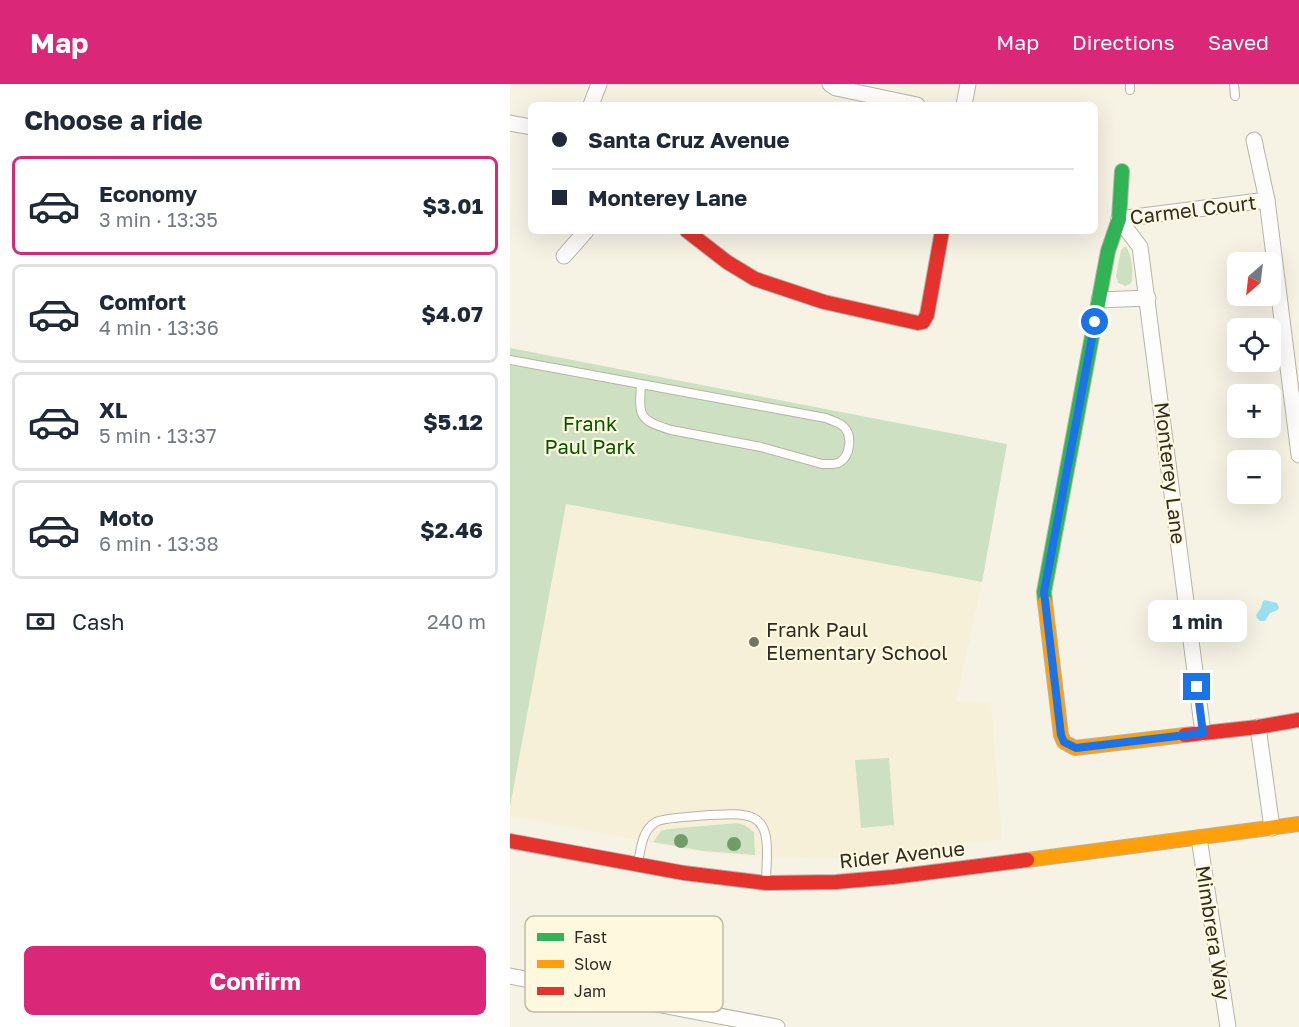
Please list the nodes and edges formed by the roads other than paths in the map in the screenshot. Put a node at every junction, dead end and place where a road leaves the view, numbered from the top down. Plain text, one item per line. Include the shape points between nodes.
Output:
1 (599, 84) edge
2 (830, 84) edge
3 (968, 84) edge
4 (1234, 84) edge
5 (1235, 96) dead end
6 (592, 102) edge
7 (902, 102) edge
8 (965, 102) edge
9 (510, 123) edge
10 (528, 126) edge
11 (1254, 140) dead end
12 (1122, 171) dead end
13 (1267, 200) junction
14 (1119, 219) junction
15 (583, 234) edge
16 (690, 234) edge
17 (941, 234) edge
18 (564, 256) dead end
19 (1148, 298) junction
20 (1099, 300) junction
21 (510, 360) edge
22 (641, 384) junction
23 (1299, 455) edge
24 (1299, 720) edge
25 (1258, 727) junction
26 (1203, 733) junction
27 (1299, 825) edge
28 (1272, 828) junction
29 (1198, 838) junction
30 (510, 841) edge
31 (638, 865) junction
32 (766, 883) junction
33 (510, 976) edge
34 (525, 979) edge
35 (698, 1012) edge
36 (777, 1027) edge
37 (1228, 1027) edge

1 - 6 street
2 - 7 street
3 - 8 street
4 - 5 lane
9 - 10 street
11 - 13 street
12 - 14 street
13 - 14 street, Carmel Court
13 - 23 street
14 - 19 street, Monterey Lane via 1140,247
14 - 20 street via 1108,251
15 - 18 street
16 - 17 street via 755,279 824,302 918,323 927,315
19 - 20 street
19 - 26 street, Monterey Lane
20 - 26 street via 1044,592 1061,735 1064,742 1076,748
21 - 22 lane
22 - 22 lane via 826,418 842,424 847,431 846,456 830,465 658,426 641,415
24 - 25 street
25 - 26 street
25 - 28 street
27 - 28 street, Rider Avenue
28 - 29 street, Rider Avenue
29 - 32 street, Rider Avenue via 893,877
29 - 37 street, Mimbrera Way
30 - 31 street, Rider Avenue
31 - 32 street, Rider Avenue
31 - 32 lane via 645,834 656,822 740,814 753,817 764,829
33 - 34 street
35 - 36 street

